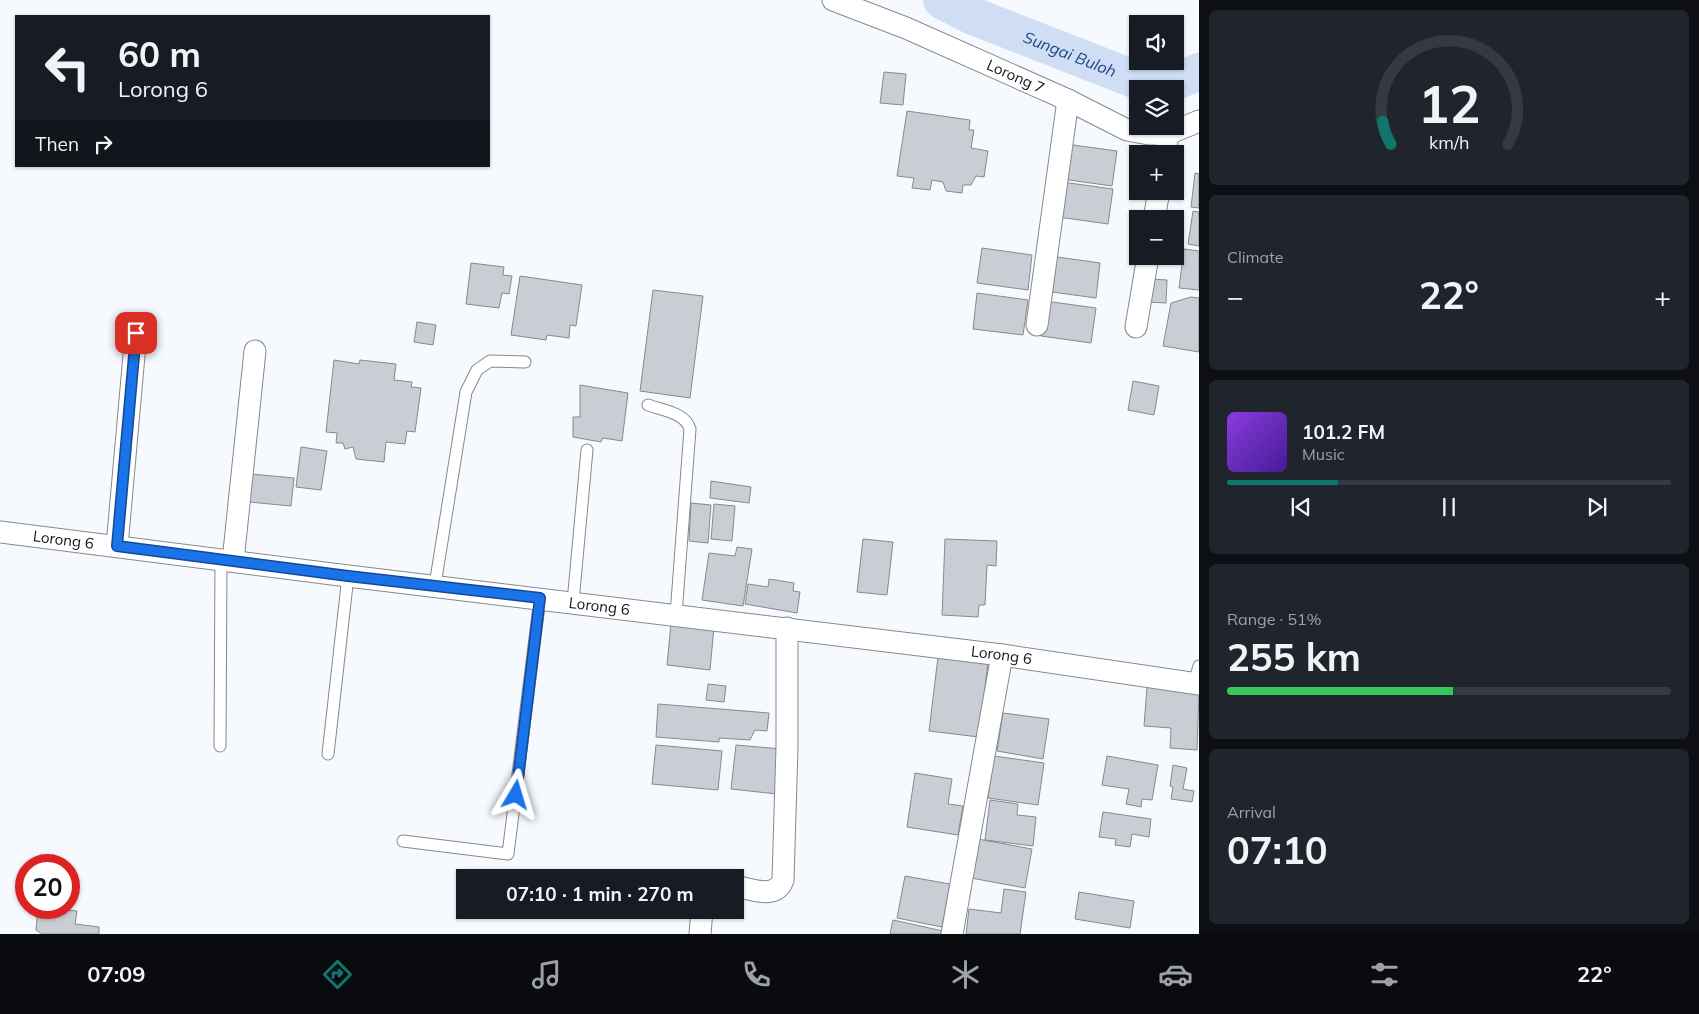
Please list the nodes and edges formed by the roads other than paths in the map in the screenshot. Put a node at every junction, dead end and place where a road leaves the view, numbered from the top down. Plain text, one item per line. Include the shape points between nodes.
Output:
1 (833, 0) edge
2 (1068, 100) junction
3 (1199, 121) edge
4 (1167, 144) edge
5 (1146, 265) edge
6 (1037, 325) dead end
7 (1136, 327) dead end
8 (136, 333) dead end
9 (255, 351) dead end
10 (525, 362) dead end
11 (648, 405) dead end
12 (587, 450) dead end
13 (0, 532) edge
14 (117, 546) junction
15 (227, 560) junction
16 (348, 576) junction
17 (435, 585) junction
18 (540, 598) junction
19 (573, 602) junction
20 (676, 615) junction
21 (787, 628) junction
22 (1002, 654) junction
23 (1197, 678) edge
24 (220, 746) dead end
25 (328, 754) dead end
26 (403, 841) dead end
27 (744, 888) edge
28 (701, 919) edge
29 (700, 934) edge
30 (952, 934) edge

1 - 2 street, Lorong 7 via 906,28
2 - 4 street, Lorong 7 via 1127,130 1148,134
2 - 6 street
3 - 4 street, Lorong 7
5 - 7 street
8 - 14 street
9 - 15 street
10 - 17 lane via 490,361 477,370 466,392
11 - 20 lane via 681,416 690,429
12 - 19 lane
13 - 14 street, Lorong 6
14 - 15 street, Lorong 6
15 - 16 street, Lorong 6
15 - 24 lane
16 - 17 street, Lorong 6
16 - 25 lane
17 - 18 street, Lorong 6
18 - 19 street, Lorong 6
18 - 26 lane via 508,854
19 - 20 street, Lorong 6
20 - 21 street, Lorong 6
21 - 22 street, Lorong 6
21 - 27 street via 783,880 776,891
22 - 23 street, Lorong 6
22 - 30 street
28 - 29 street

